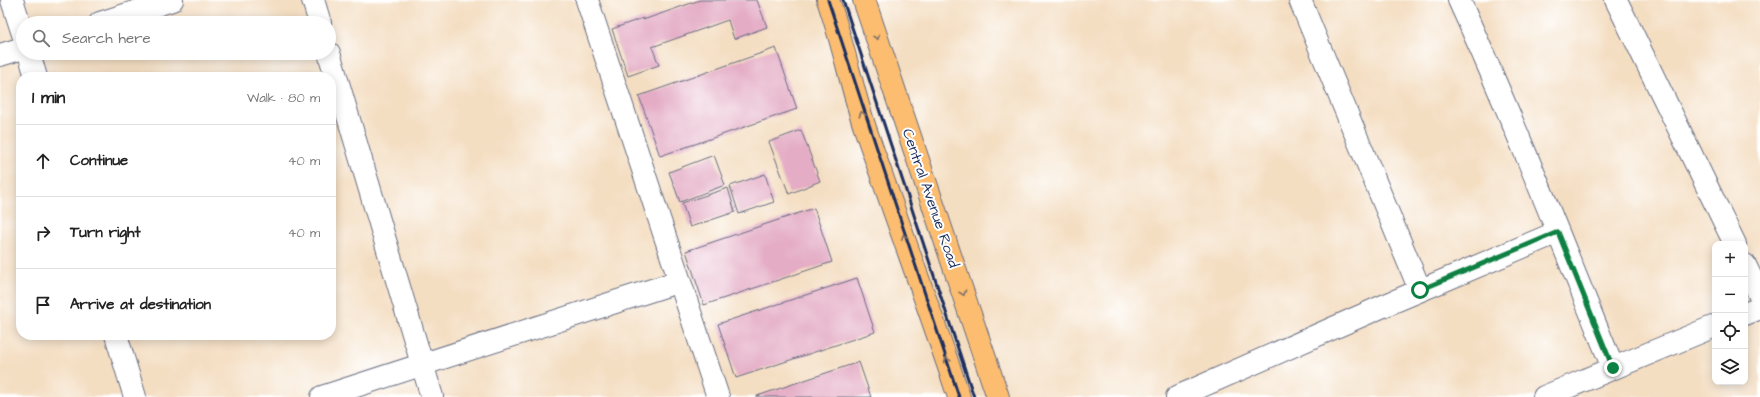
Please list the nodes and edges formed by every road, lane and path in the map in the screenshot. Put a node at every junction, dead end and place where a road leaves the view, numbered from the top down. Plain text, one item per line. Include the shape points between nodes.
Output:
1 (12, 0) edge
2 (172, 0) edge
3 (313, 0) edge
4 (587, 0) edge
5 (828, 0) edge
6 (864, 0) edge
7 (1300, 0) edge
8 (1459, 0) edge
9 (1616, 0) edge
10 (17, 16) edge
11 (122, 16) edge
12 (318, 16) edge
13 (16, 50) edge
14 (0, 55) edge
15 (31, 60) edge
16 (331, 60) edge
17 (35, 72) edge
18 (335, 72) edge
19 (336, 77) edge
20 (1558, 232) junction
21 (1734, 241) edge
22 (1748, 271) edge
23 (680, 281) junction
24 (1420, 290) junction
25 (1760, 296) edge
26 (1760, 308) edge
27 (1748, 313) edge
28 (1712, 327) edge
29 (118, 340) edge
30 (421, 365) junction
31 (1613, 368) junction
32 (1182, 396) edge
33 (135, 397) edge
34 (322, 397) edge
35 (432, 397) edge
36 (718, 397) edge
37 (959, 397) edge
38 (998, 397) edge
39 (1544, 397) edge

1 - 10 street
2 - 11 street
3 - 12 street
4 - 23 street
37 -> 5 main road via 865,126
6 -> 38 main road, Central Avenue Road
7 - 24 street
8 - 20 street
9 - 21 street
13 - 14 street
15 - 17 street
16 - 18 street
19 - 30 street
20 - 24 street
20 - 31 street
22 - 25 street
23 - 30 street
23 - 36 street
24 - 32 street
26 - 27 street
28 - 31 street
29 - 33 street
30 - 34 street
30 - 35 street
31 - 39 street

